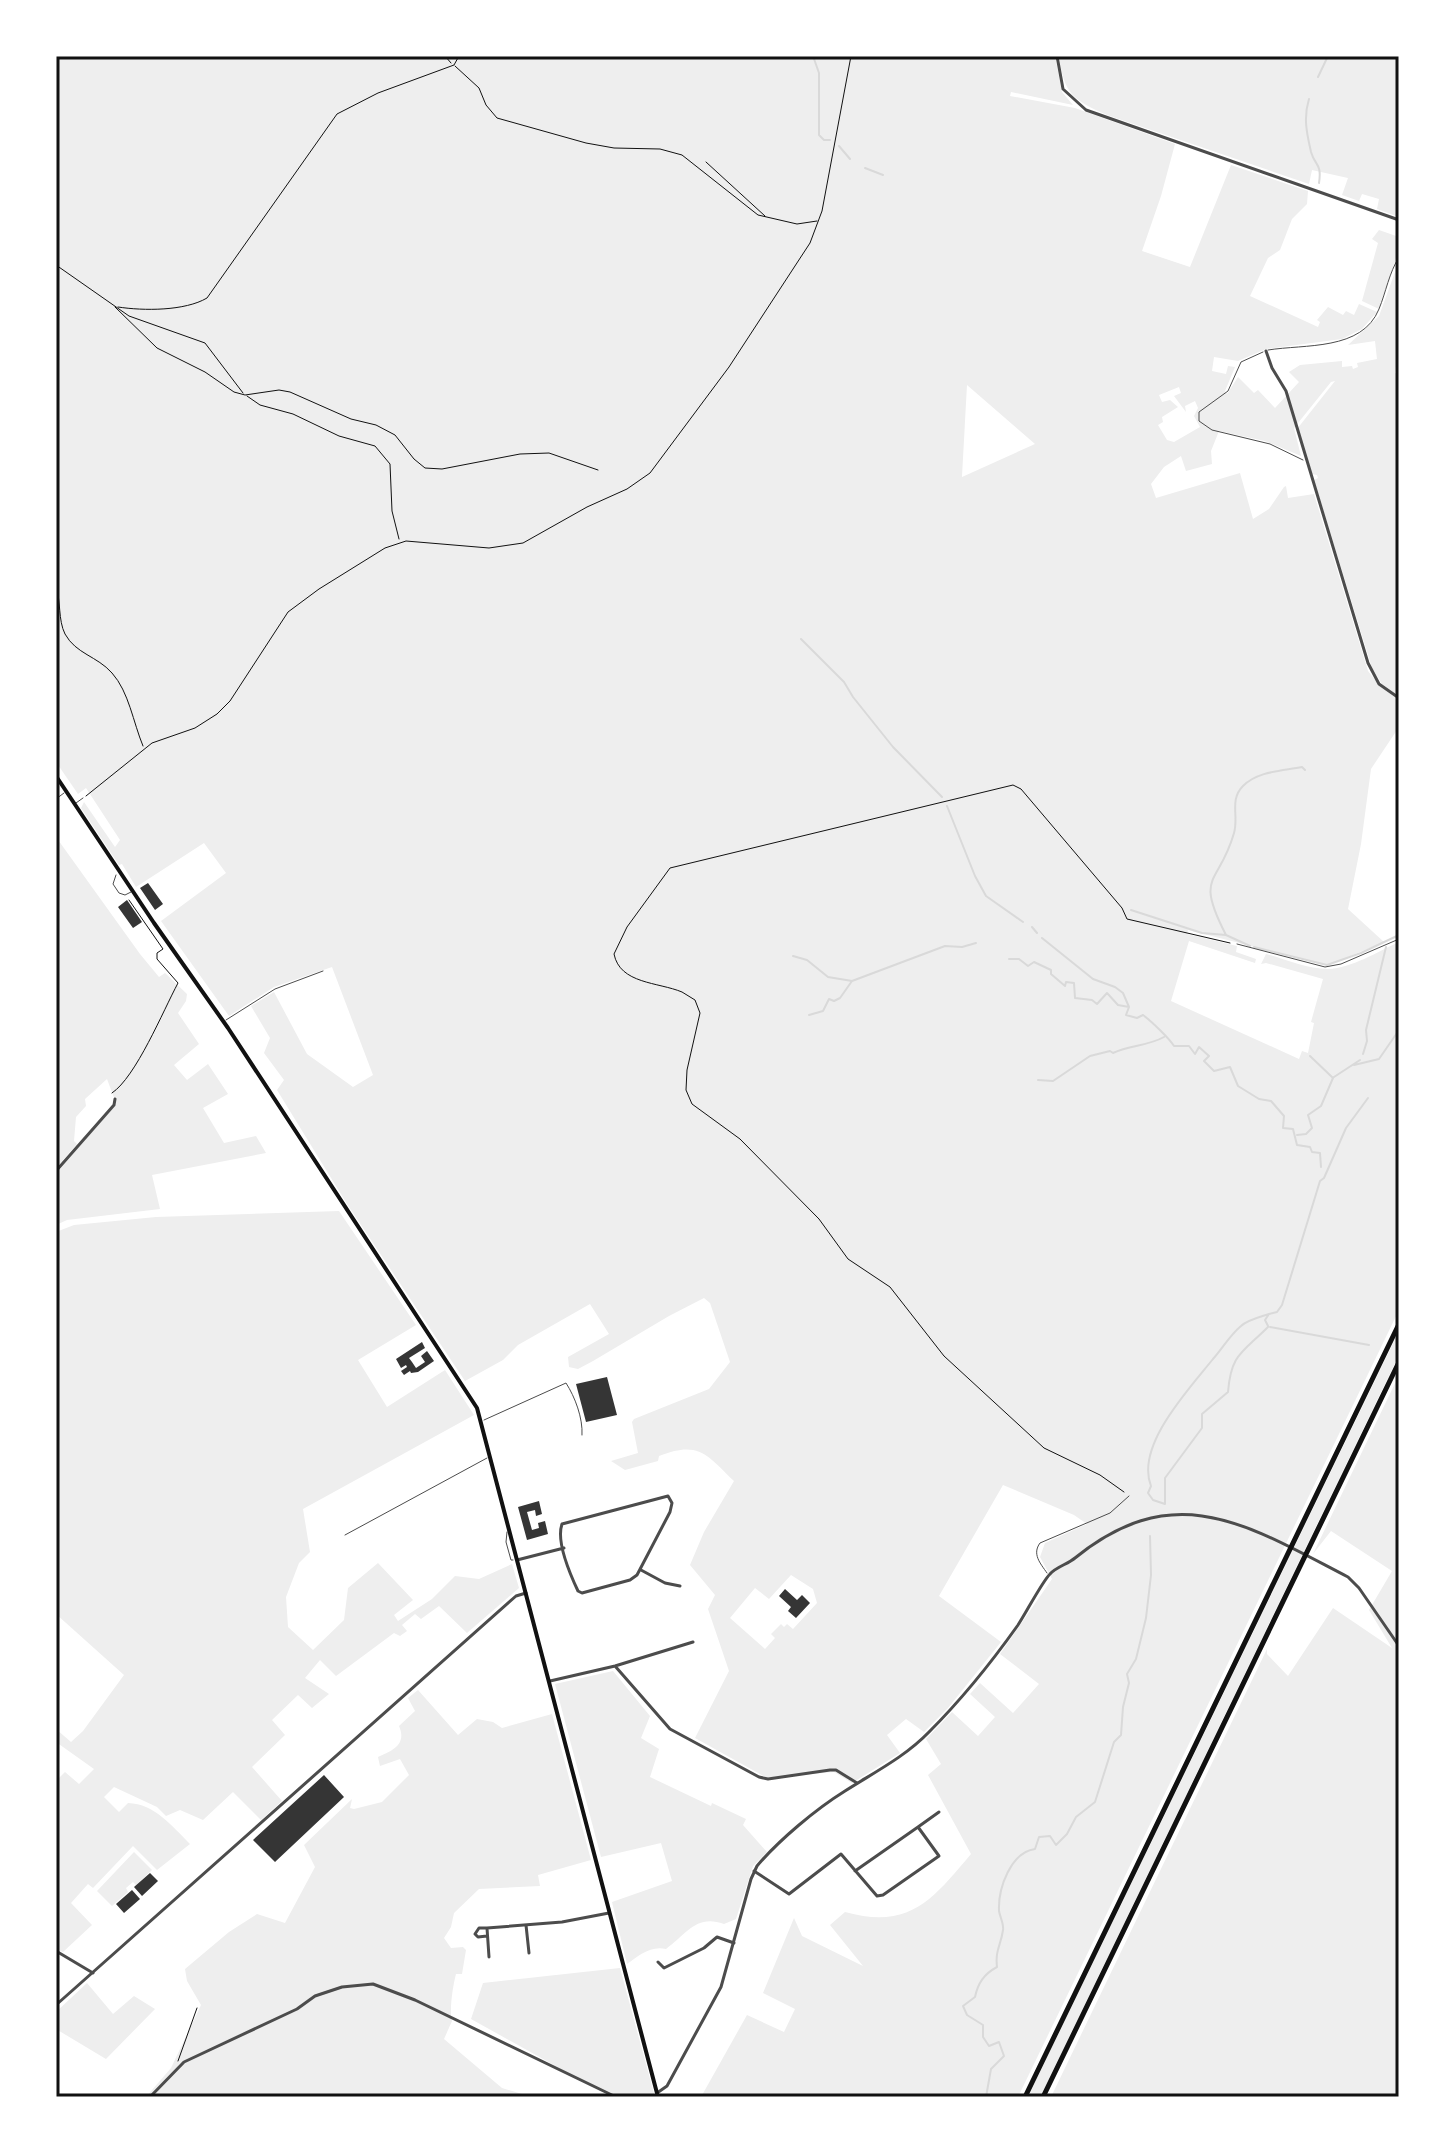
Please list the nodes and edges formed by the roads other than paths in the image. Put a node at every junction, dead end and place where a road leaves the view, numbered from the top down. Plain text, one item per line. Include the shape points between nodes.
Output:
1 (1057, 56) edge
2 (1399, 220) edge
3 (1399, 257) edge
4 (1266, 351) junction
5 (1306, 461) junction
6 (1399, 698) edge
7 (56, 776) edge
8 (66, 791) junction
9 (83, 798) road end
10 (56, 799) edge
11 (74, 804) junction
12 (116, 875) dead end
13 (134, 890) junction
14 (1399, 939) edge
15 (1237, 944) road end
16 (323, 971) dead end
17 (224, 1021) junction
18 (115, 1099) road end
19 (56, 1171) edge
20 (1399, 1324) edge
21 (1399, 1362) edge
22 (481, 1421) junction
23 (582, 1435) dead end
24 (490, 1457) junction
25 (1129, 1496) road end
26 (345, 1535) dead end
27 (564, 1548) junction
28 (517, 1560) junction
29 (641, 1570) junction
30 (1048, 1575) junction
31 (680, 1586) dead end
32 (526, 1593) junction
33 (693, 1642) dead end
34 (1399, 1646) edge
35 (615, 1666) junction
36 (550, 1681) junction
37 (857, 1783) junction
38 (939, 1812) dead end
39 (918, 1827) junction
40 (754, 1871) junction
41 (855, 1871) junction
42 (610, 1913) junction
43 (526, 1924) junction
44 (487, 1928) junction
45 (488, 1936) junction
46 (734, 1943) junction
47 (56, 1951) edge
48 (529, 1953) dead end
49 (489, 1957) dead end
50 (658, 1962) dead end
51 (93, 1973) junction
52 (56, 2005) edge
53 (657, 2095) edge
54 (150, 2097) edge
55 (616, 2097) edge
56 (1025, 2097) edge
57 (1043, 2097) edge

1 - 2 street via 1063,89 1086,110
3 - 4 lane via 1379,310 1362,331 1342,341
4 - 5 street via 1286,391
4 - 5 lane via 1241,362 1228,391 1199,412 1199,421
5 - 6 street via 1368,663 1379,684
7 - 8 main road
8 - 10 lane
8 - 11 main road
9 - 11 lane
11 - 13 main road
12 - 13 lane via 113,884 119,893
13 - 17 main road
14 - 15 lane via 1325,967
16 - 17 lane via 275,989
17 - 22 main road via 471,1397
18 - 19 street
20 - 56 highway
21 - 57 highway
22 - 23 lane via 566,1383
22 - 24 main road
24 - 26 lane
24 - 28 main road
25 - 30 lane via 1110,1513 1040,1543 1036,1552
27 - 28 street
27 - 29 street via 575,1587 582,1593 630,1580
27 - 29 street via 562,1524 668,1496 670,1512
28 - 32 main road
29 - 31 street
30 - 34 street via 1130,1524 1163,1515 1209,1515 1348,1577
30 - 37 street via 966,1693 925,1737
32 - 36 main road
32 - 51 street via 516,1596
33 - 35 street
35 - 36 street
35 - 37 street via 670,1729 759,1777 836,1770
36 - 42 main road
37 - 40 street via 777,1846
38 - 39 street
39 - 41 street
39 - 41 street via 939,1856 890,1892 877,1896
40 - 41 street via 789,1894 841,1854
40 - 46 street
42 - 43 street
42 - 53 main road
43 - 44 street
43 - 48 street
44 - 45 street
44 - 45 street via 475,1934
45 - 49 street
46 - 50 street via 717,1937 664,1968
46 - 53 street via 721,1987 667,2086
47 - 51 street
51 - 52 street
54 - 55 street via 179,2066 315,1996 373,1984

